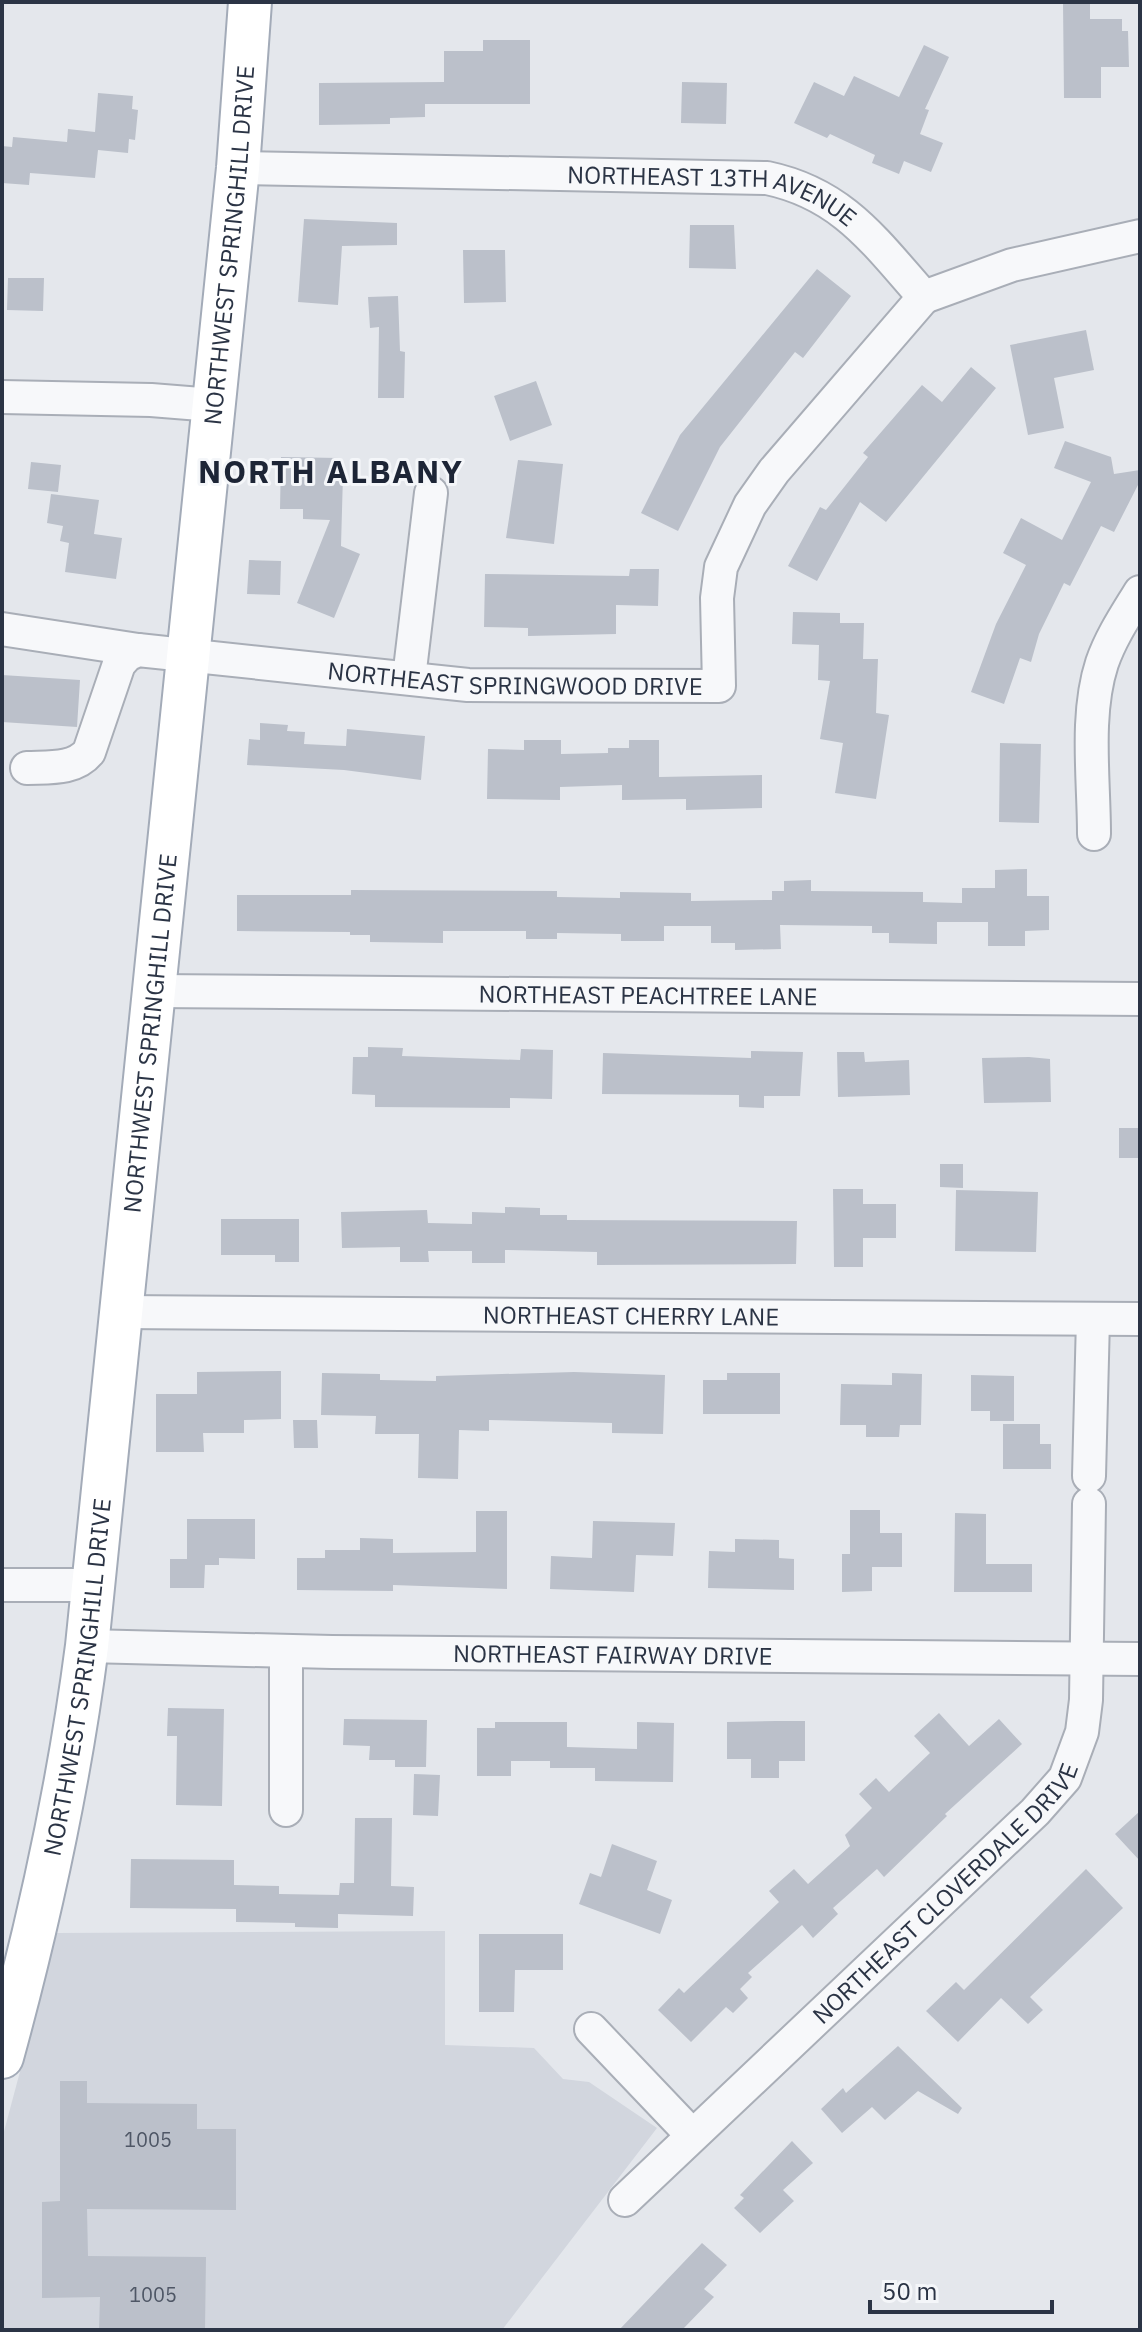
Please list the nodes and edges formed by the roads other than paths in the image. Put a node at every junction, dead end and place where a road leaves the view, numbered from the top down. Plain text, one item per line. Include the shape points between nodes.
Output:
1 (250, 2) edge
2 (238, 168) junction
3 (1140, 236) edge
4 (924, 297) junction
5 (2, 397) edge
6 (213, 405) junction
7 (431, 493) dead end
8 (1140, 592) edge
9 (2, 629) edge
10 (138, 650) junction
11 (188, 656) junction
12 (409, 678) junction
13 (27, 768) dead end
14 (1094, 834) dead end
15 (154, 991) junction
16 (1140, 999) edge
17 (121, 1312) junction
18 (1093, 1319) junction
19 (1140, 1319) edge
20 (2, 1585) edge
21 (94, 1585) junction
22 (87, 1646) junction
23 (286, 1651) junction
24 (1087, 1659) junction
25 (1140, 1659) edge
26 (286, 1810) dead end
27 (591, 2029) dead end
28 (6, 2030) edge
29 (692, 2135) junction
30 (625, 2200) dead end

1 - 2 main road, NORTHWEST SPRINGHILL DRIVE
2 - 4 street, NORTHEAST 13TH AVENUE via 767,178 836,204
2 - 6 main road, NORTHWEST SPRINGHILL DRIVE
3 - 4 street via 1012,265
4 - 12 street, NORTHEAST SPRINGWOOD DRIVE via 750,505 721,567 719,686 468,685
5 - 6 street
6 - 11 main road, NORTHWEST SPRINGHILL DRIVE
7 - 12 street
8 - 14 street via 1113,636 1096,692
9 - 10 street, NORTHEAST SPRINGWOOD DRIVE
10 - 11 street, NORTHEAST SPRINGWOOD DRIVE
10 - 13 street via 119,664 83,759 72,765
11 - 12 street, NORTHEAST SPRINGWOOD DRIVE
11 - 15 main road, NORTHWEST SPRINGHILL DRIVE
15 - 16 street, NORTHEAST PEACHTREE LANE
15 - 17 main road, NORTHWEST SPRINGHILL DRIVE
17 - 18 street, NORTHEAST CHERRY LANE
17 - 21 main road, NORTHWEST SPRINGHILL DRIVE
18 - 19 street, NORTHEAST CHERRY LANE
18 - 24 street, NORTHEAST CLOVERDALE DRIVE
20 - 21 street
21 - 22 main road, NORTHWEST SPRINGHILL DRIVE
22 - 23 street, NORTHEAST FAIRWAY DRIVE
22 - 28 main road, NORTHWEST SPRINGHILL DRIVE via 38,1921
23 - 24 street, NORTHEAST FAIRWAY DRIVE
23 - 26 street
24 - 25 street, NORTHEAST FAIRWAY DRIVE
24 - 29 street, NORTHEAST CLOVERDALE DRIVE via 1082,1732 1075,1757 1053,1794
27 - 29 street
29 - 30 street, NORTHEAST CLOVERDALE DRIVE

